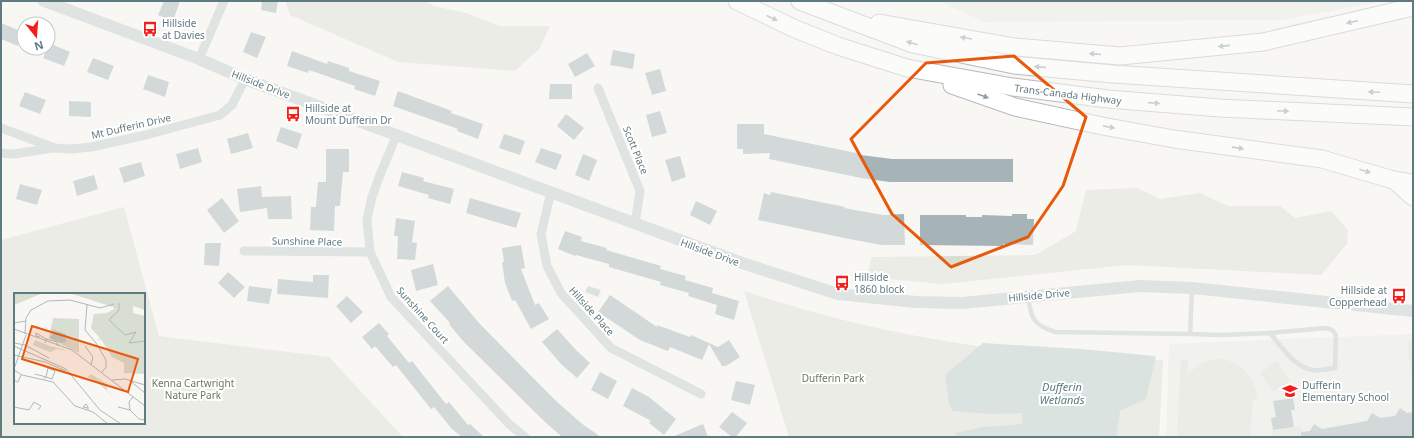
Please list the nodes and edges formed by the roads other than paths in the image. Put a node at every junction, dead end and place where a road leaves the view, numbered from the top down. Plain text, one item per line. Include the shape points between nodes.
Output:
1 (44, 1) edge
2 (224, 1) edge
3 (737, 1) edge
4 (800, 1) edge
5 (1409, 1) edge
6 (58, 4) edge
7 (1413, 7) edge
8 (1390, 13) junction
9 (836, 16) junction
10 (199, 59) junction
11 (907, 68) junction
12 (246, 79) junction
13 (598, 88) dead end
14 (1413, 94) edge
15 (1413, 118) edge
16 (1, 128) edge
17 (397, 134) junction
18 (53, 148) junction
19 (1, 153) edge
20 (1393, 180) junction
21 (1413, 183) edge
22 (551, 192) junction
23 (1413, 197) edge
24 (635, 223) junction
25 (244, 250) dead end
26 (370, 252) junction
27 (1192, 288) junction
28 (1028, 296) junction
29 (1413, 311) edge
30 (1270, 333) junction
31 (1190, 334) junction
32 (701, 394) dead end
33 (525, 437) edge

1 - 6 street, Hillside Drive
2 - 10 street
3 -> 11 highway, Trans-Canada Highway via 838,46
4 - 9 highway
5 - 8 highway
6 - 10 street, Hillside Drive
7 - 8 highway
8 -> 9 highway via 1263,42 1120,56 1015,47
14 -> 9 highway via 1014,65 913,44
10 - 12 street, Hillside Drive
11 -> 15 highway, Trans-Canada Highway via 1013,87 1108,99 1220,108
11 -> 20 highway via 1015,107 1174,139 1322,159
12 - 17 street, Hillside Drive
12 - 18 street, Mt Dufferin Drive via 232,105 220,115 91,147
13 - 24 street, Scott Place via 640,191
16 - 18 street
17 - 22 street, Hillside Drive
17 - 26 street, Sunshine Court via 369,211
18 - 19 street, Mt Dufferin Drive via 14,154
20 - 21 highway
20 - 23 highway
22 - 24 street, Hillside Drive
22 - 32 street, Hillside Place via 541,234 547,266 561,293 610,348
24 - 28 street, Hillside Drive via 742,263 838,294 916,302 962,303
25 - 26 street, Sunshine Place
26 - 33 street, Sunshine Court via 390,297 509,424
27 - 28 street, Hillside Drive via 1140,286
27 - 29 street, Hillside Drive
27 - 31 lane
28 - 31 lane via 1030,314 1036,324 1055,332
30 - 30 lane via 1325,328 1334,331 1335,368 1303,368
30 - 31 lane

